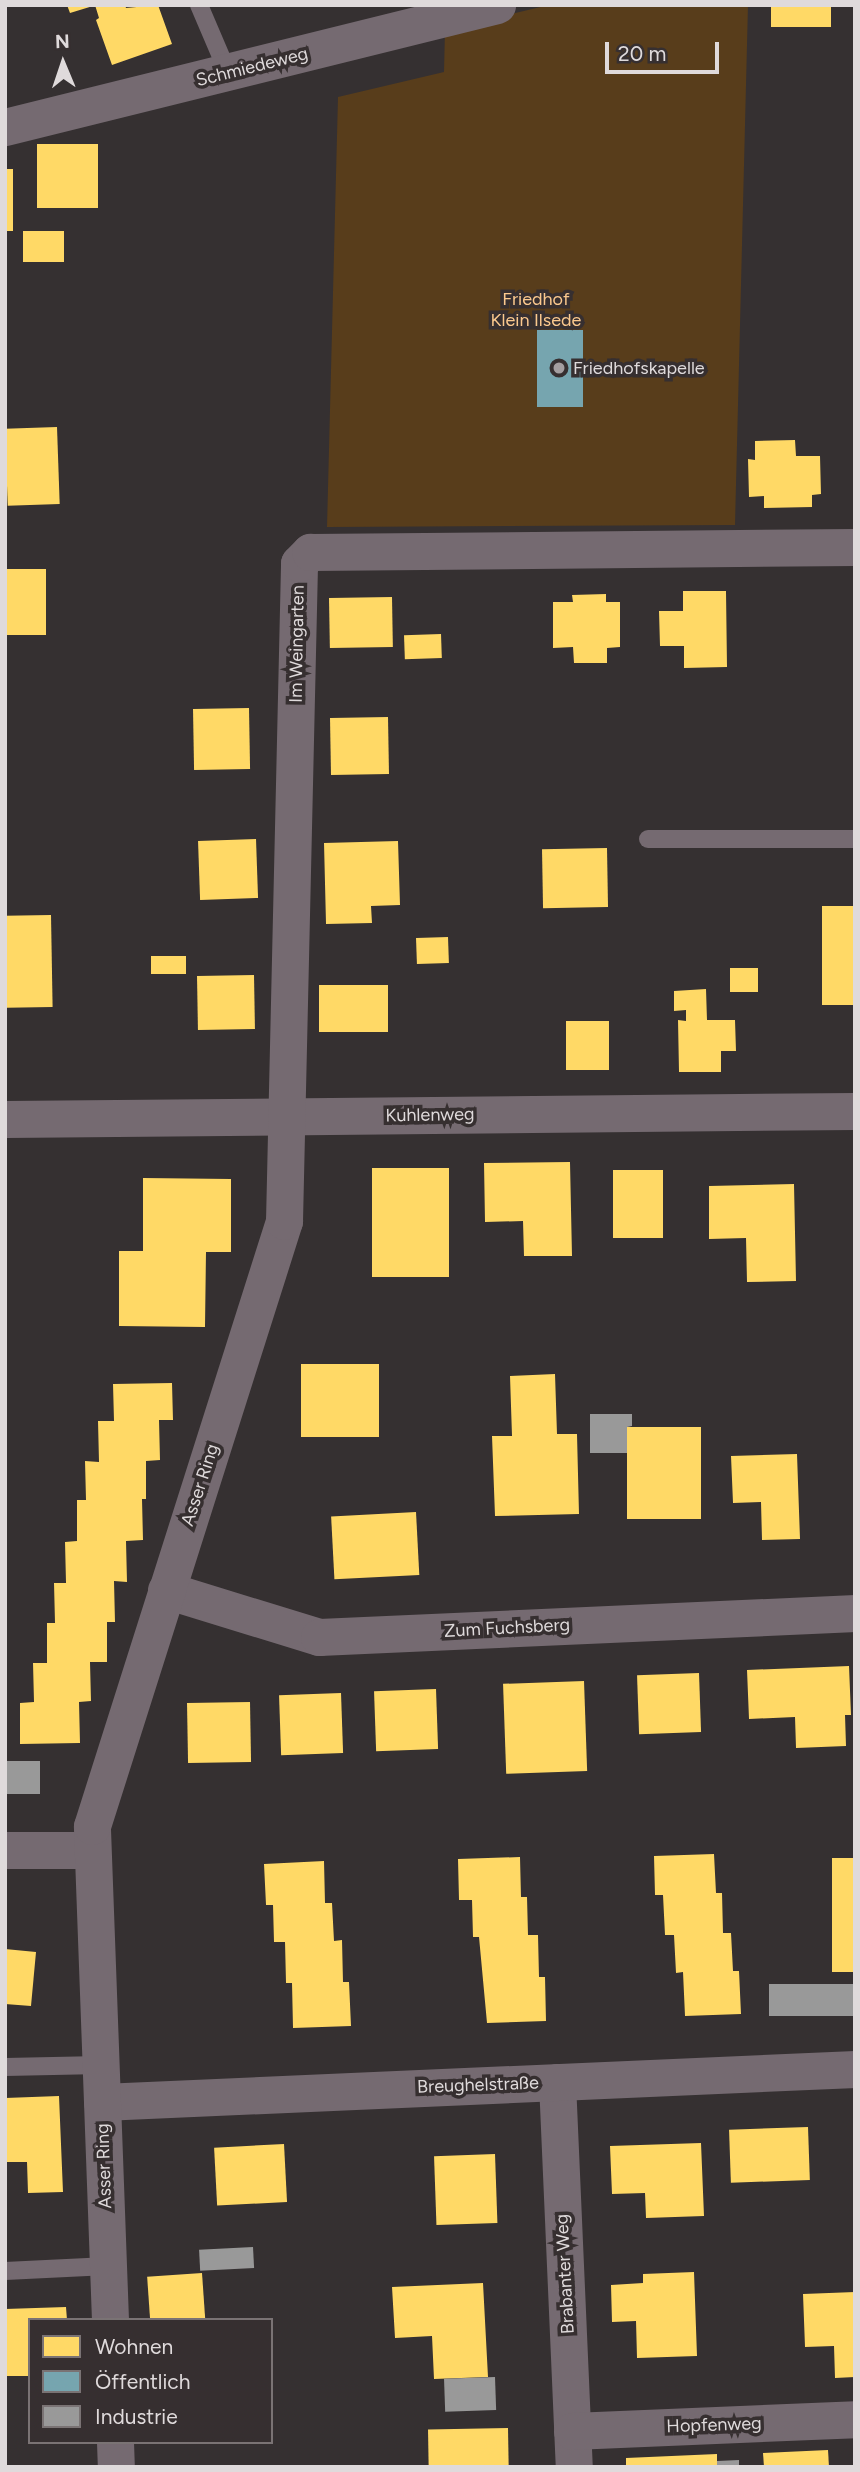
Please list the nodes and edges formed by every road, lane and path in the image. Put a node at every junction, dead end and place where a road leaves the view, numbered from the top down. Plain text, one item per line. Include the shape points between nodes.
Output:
1 (200, 5) edge
2 (497, 5) edge
3 (228, 74) junction
4 (5, 127) edge
5 (855, 547) edge
6 (648, 839) dead end
7 (855, 839) edge
8 (855, 1111) edge
9 (285, 1116) junction
10 (5, 1119) edge
11 (166, 1590) junction
12 (855, 1612) edge
13 (5, 1850) edge
14 (92, 1850) junction
15 (101, 2065) junction
16 (5, 2067) edge
17 (855, 2069) edge
18 (557, 2082) junction
19 (102, 2102) junction
20 (108, 2266) junction
21 (5, 2271) edge
22 (110, 2318) edge
23 (855, 2419) edge
24 (115, 2444) edge
25 (573, 2449) edge
26 (116, 2467) edge

1 - 3 lane
2 - 3 street, Schmiedeweg
3 - 4 street, Schmiedeweg
5 - 9 street, Im Weingarten via 310,552 299,563
6 - 7 lane
8 - 9 street, Kuhlenweg
9 - 10 street, Kuhlenweg
9 - 11 street, Asser Ring via 284,1221
11 - 12 street, Zum Fuchsberg via 319,1637
11 - 14 street, Asser Ring via 92,1826
13 - 14 street
14 - 15 street, Asser Ring
15 - 16 lane
15 - 19 street, Asser Ring
17 - 18 street, Breughelstraße
18 - 19 street, Breughelstraße
18 - 25 street, Brabanter Weg
19 - 20 street, Asser Ring
20 - 21 lane
20 - 22 street, Asser Ring
23 - 25 street, Hopfenweg
24 - 26 street

